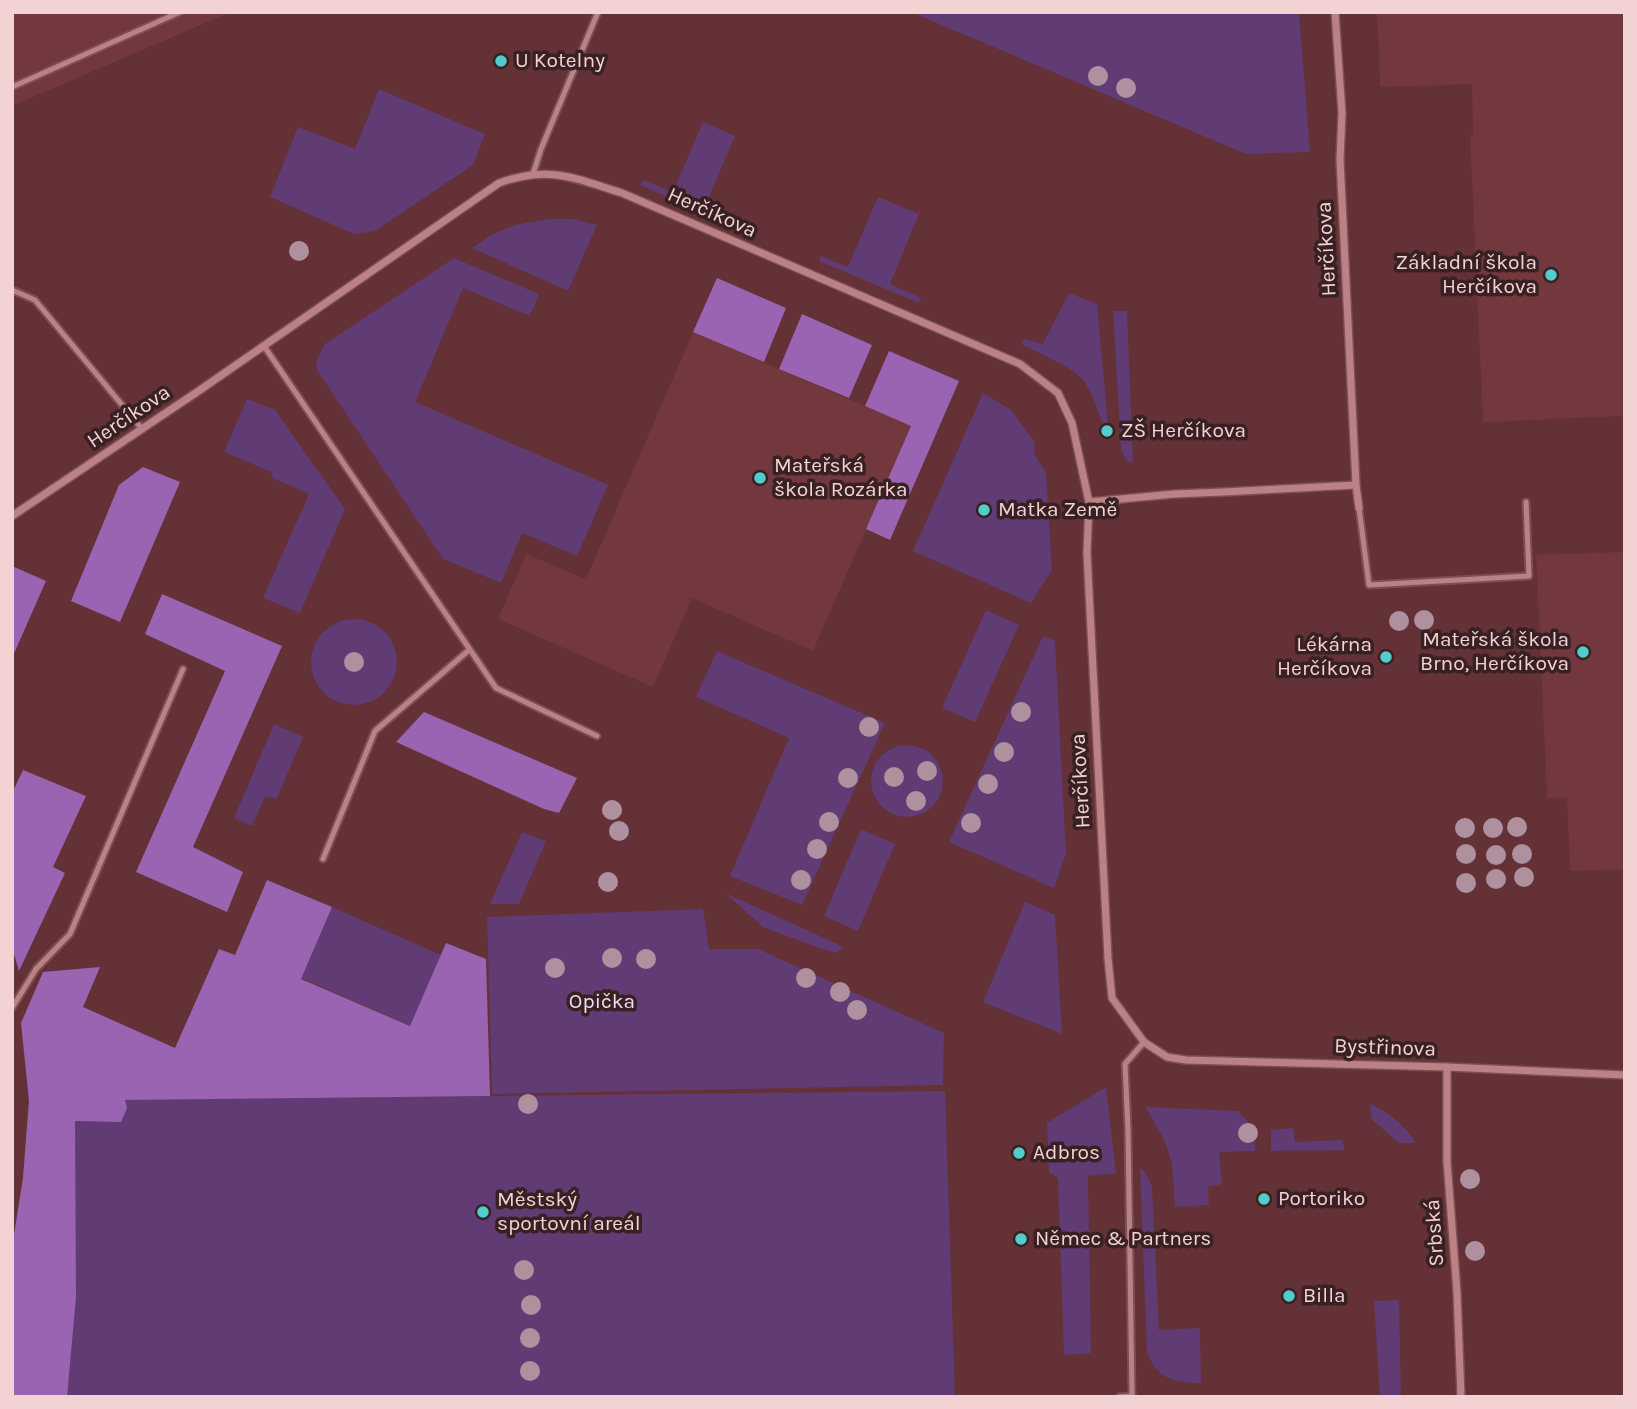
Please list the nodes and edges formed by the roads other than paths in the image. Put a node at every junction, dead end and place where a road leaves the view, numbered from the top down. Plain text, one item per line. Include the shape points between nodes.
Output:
1 (180, 12) edge
2 (598, 12) edge
3 (1335, 12) edge
4 (12, 87) edge
5 (533, 174) junction
6 (12, 290) edge
7 (264, 346) junction
8 (142, 429) junction
9 (1356, 485) junction
10 (1089, 502) junction
11 (1526, 502) dead end
12 (1359, 508) joint
13 (12, 516) edge
14 (469, 650) junction
15 (183, 669) dead end
16 (597, 736) dead end
17 (323, 859) dead end
18 (12, 1008) edge
19 (1146, 1044) junction
20 (1447, 1067) junction
21 (1625, 1075) edge
22 (1132, 1396) edge
23 (1119, 1397) edge
24 (1461, 1397) edge

1 - 4 lane
2 - 5 lane
3 - 9 street, Herčíkova
5 - 7 street, Herčíkova via 499,183
5 - 10 street, Herčíkova via 562,175 622,193 1020,364 1058,393 1072,423
6 - 8 lane via 35,300
7 - 8 street, Herčíkova
7 - 14 lane
8 - 13 street, Herčíkova
9 - 10 street
9 - 12 street, Herčíkova
10 - 19 street, Herčíkova via 1087,554 1112,998
11 - 12 lane via 1529,576 1369,585
14 - 16 lane via 496,688
14 - 17 lane via 374,730
15 - 18 lane via 69,934 36,969
19 - 20 street, Bystřinova via 1167,1057 1186,1060
19 - 22 lane via 1125,1064
20 - 21 street, Bystřinova
20 - 24 street, Srbská via 1447,1161
22 - 23 lane

